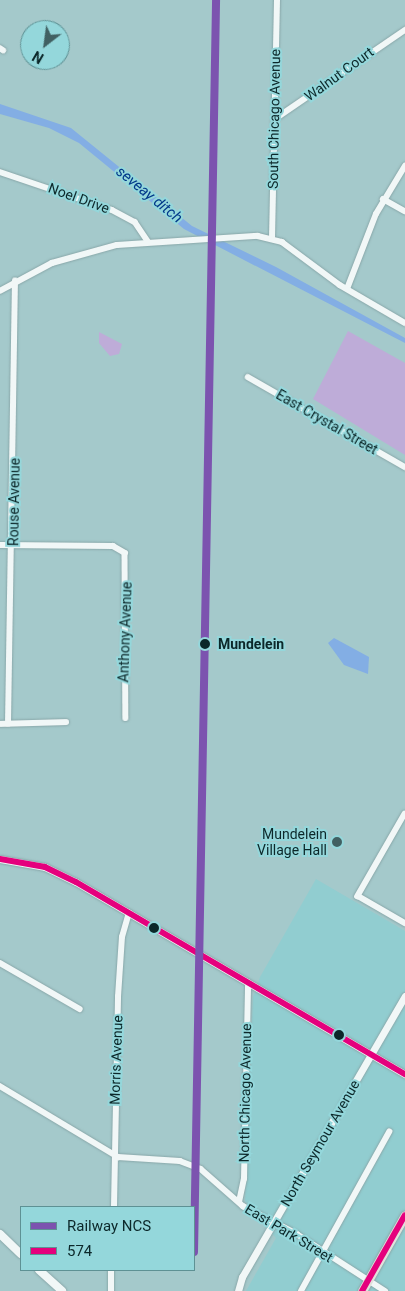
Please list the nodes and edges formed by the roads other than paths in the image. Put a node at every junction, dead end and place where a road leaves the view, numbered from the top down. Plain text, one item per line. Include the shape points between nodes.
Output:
1 (277, 0) edge
2 (405, 31) edge
3 (275, 119) junction
4 (405, 166) edge
5 (0, 172) edge
6 (384, 198) junction
7 (405, 211) edge
8 (272, 239) junction
9 (148, 240) junction
10 (15, 281) junction
11 (1, 287) edge
12 (347, 289) junction
13 (405, 323) edge
14 (248, 377) dead end
15 (405, 467) edge
16 (0, 545) edge
17 (14, 545) junction
18 (126, 718) dead end
19 (66, 722) dead end
20 (0, 724) edge
21 (8, 724) junction
22 (405, 814) edge
23 (0, 859) edge
24 (129, 913) junction
25 (405, 923) edge
26 (0, 963) edge
27 (248, 982) junction
28 (405, 996) edge
29 (80, 1009) dead end
30 (371, 1054) junction
31 (405, 1074) edge
32 (0, 1086) edge
33 (389, 1132) dead end
34 (113, 1153) junction
35 (239, 1202) junction
36 (114, 1206) edge
37 (405, 1215) edge
38 (274, 1222) junction
39 (0, 1234) edge
40 (323, 1252) junction
41 (20, 1253) edge
42 (40, 1271) edge
43 (112, 1271) edge
44 (367, 1281) junction
45 (62, 1291) edge
46 (111, 1291) edge
47 (238, 1291) edge
48 (301, 1291) edge
49 (362, 1291) edge
50 (385, 1291) edge

1 - 3 street, South Chicago Avenue
2 - 3 street, Walnut Court
3 - 8 street, South Chicago Avenue
4 - 6 street
5 - 9 street, Noel Drive via 112,210 135,222
6 - 7 street
6 - 12 street
8 - 9 street
8 - 12 street
9 - 10 street via 86,253
10 - 11 street
10 - 17 street, Rouse Avenue
12 - 13 street
14 - 15 street, East Crystal Street
16 - 17 street
17 - 18 street, Anthony Avenue via 120,548 127,559
17 - 21 street, Rouse Avenue
19 - 21 street
20 - 21 street
22 - 25 street via 358,896
23 - 24 street via 56,872
24 - 27 street
24 - 34 street, Morris Avenue via 122,937
26 - 29 street
27 - 30 street
27 - 35 street, North Chicago Avenue via 244,1179
28 - 30 street, North Seymour Avenue
30 - 31 street
30 - 38 street, North Seymour Avenue
32 - 34 street, East Park Street
33 - 40 street
34 - 35 street, East Park Street via 125,1158 180,1161 201,1169
34 - 36 street, Morris Avenue
35 - 38 street, East Park Street
37 - 44 main road
38 - 40 street, East Park Street
38 - 47 street, North Seymour Avenue
39 - 41 main road
40 - 44 street, East Park Street
40 - 48 street
42 - 45 main road
43 - 46 street
44 - 49 main road
44 - 50 street, East Park Street

